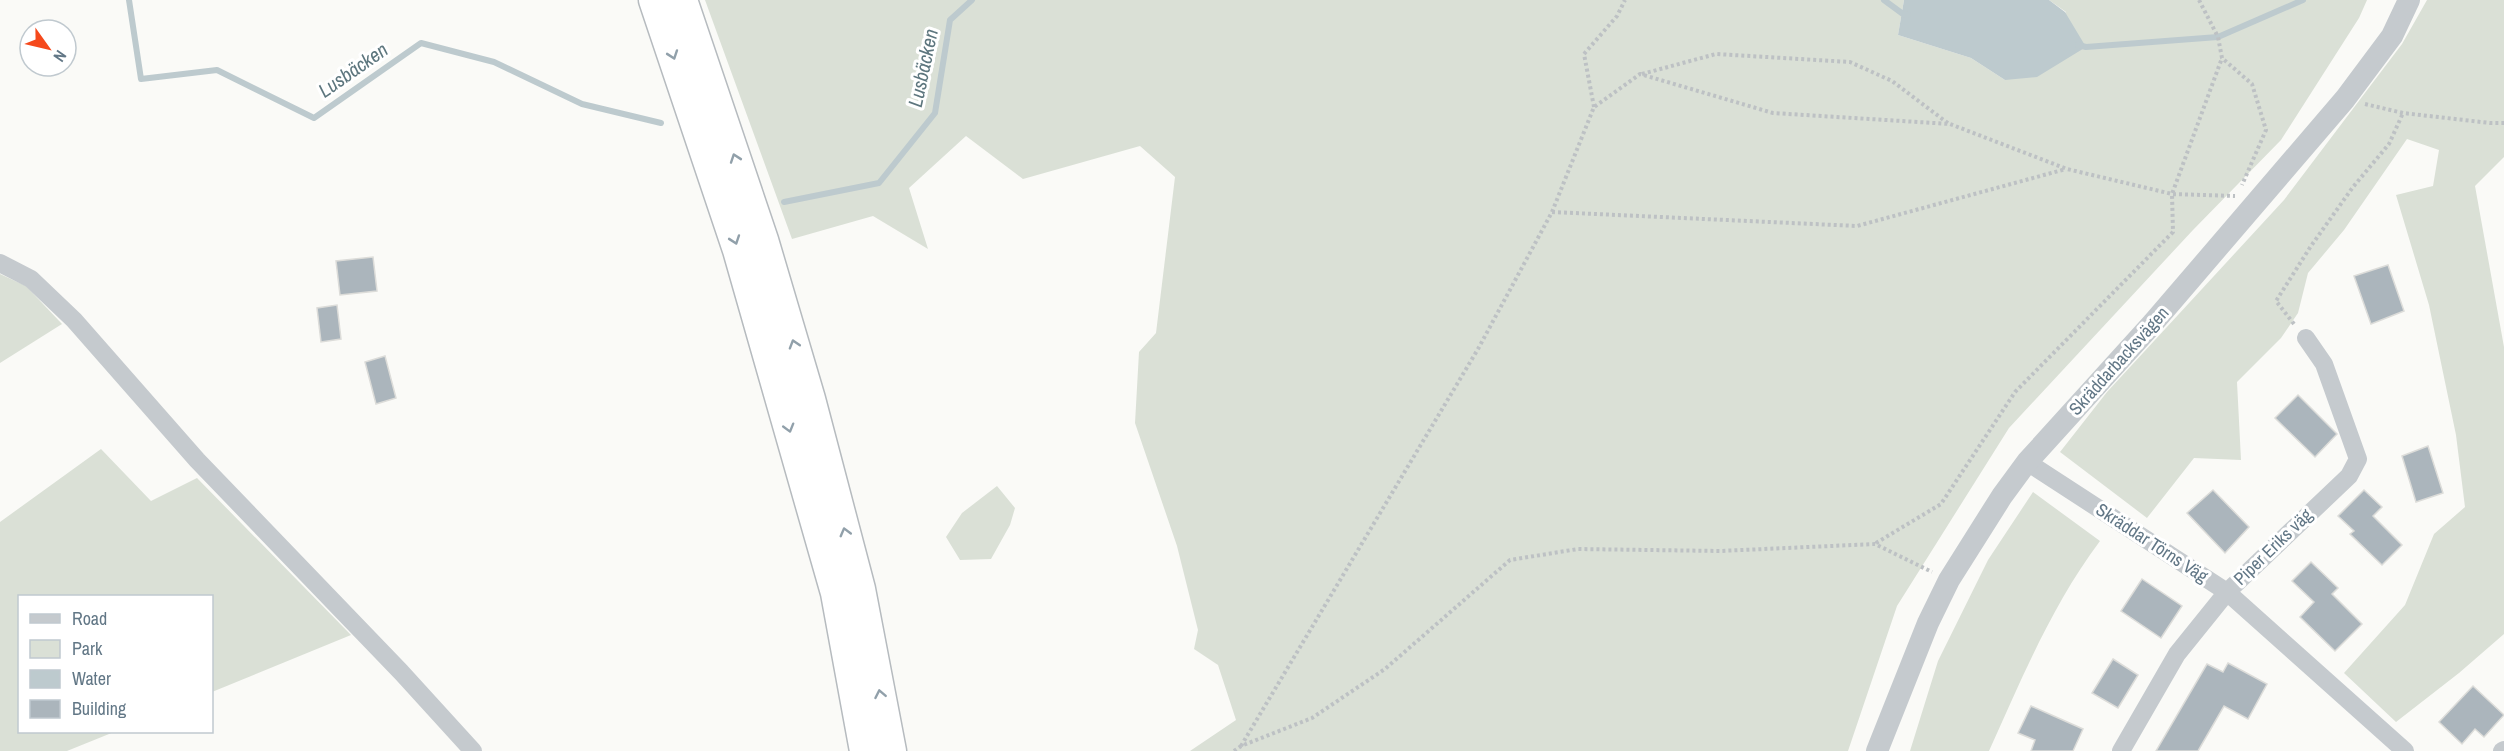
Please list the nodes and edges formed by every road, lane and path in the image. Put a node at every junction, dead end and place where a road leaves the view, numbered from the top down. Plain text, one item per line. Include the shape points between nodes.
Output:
1 (654, 0) edge
2 (682, 0) edge
3 (1625, 0) edge
4 (2199, 0) edge
5 (2409, 0) edge
6 (2222, 58) junction
7 (1640, 74) junction
8 (2345, 99) junction
9 (1594, 107) junction
10 (2403, 113) junction
11 (2504, 123) edge
12 (1950, 124) junction
13 (2067, 169) junction
14 (2172, 194) junction
15 (1551, 212) junction
16 (0, 263) edge
17 (2306, 338) joint
18 (2027, 462) junction
19 (1875, 544) junction
20 (1949, 580) junction
21 (2227, 592) junction
22 (1241, 746) junction
23 (473, 751) edge
24 (865, 751) edge
25 (891, 751) edge
26 (1234, 751) edge
27 (1877, 751) edge
28 (2121, 751) edge
29 (2405, 751) edge

1 -> 24 highway via 738,250 836,593
25 -> 2 highway via 860,589 810,399 763,240
3 - 9 path via 1617,16 1584,54
4 - 6 path via 2218,37
5 - 8 street, Skräddarbacksvägen via 2392,36
6 - 14 path
6 - 14 path via 2252,84 2266,130 2237,196
7 - 9 path
7 - 12 path via 1773,113
7 - 12 path via 1716,54 1850,62 1892,81
8 - 10 path
8 - 18 street, Skräddarbacksvägen via 2153,323
9 - 15 path
10 - 11 path
10 - 17 path via 2389,144 2329,221 2276,301
12 - 13 path
13 - 14 path
13 - 15 path via 1857,226
14 - 19 path via 2173,232 2015,392 1941,504
15 - 22 path via 1478,349
16 - 23 street via 30,279 74,320 197,460
17 - 21 street, Piper Eriks väg via 2324,364 2358,459 2349,476
18 - 20 street, Skräddarbacksvägen
18 - 21 street, Skräddar Törns Väg
19 - 20 path
19 - 22 path via 1720,551 1578,549 1510,560 1384,669 1312,718
20 - 27 street, Skräddarbacksvägen
21 - 28 street, Piper Eriks väg via 2177,654
21 - 29 street, Skräddar Törns Väg
22 - 26 path

